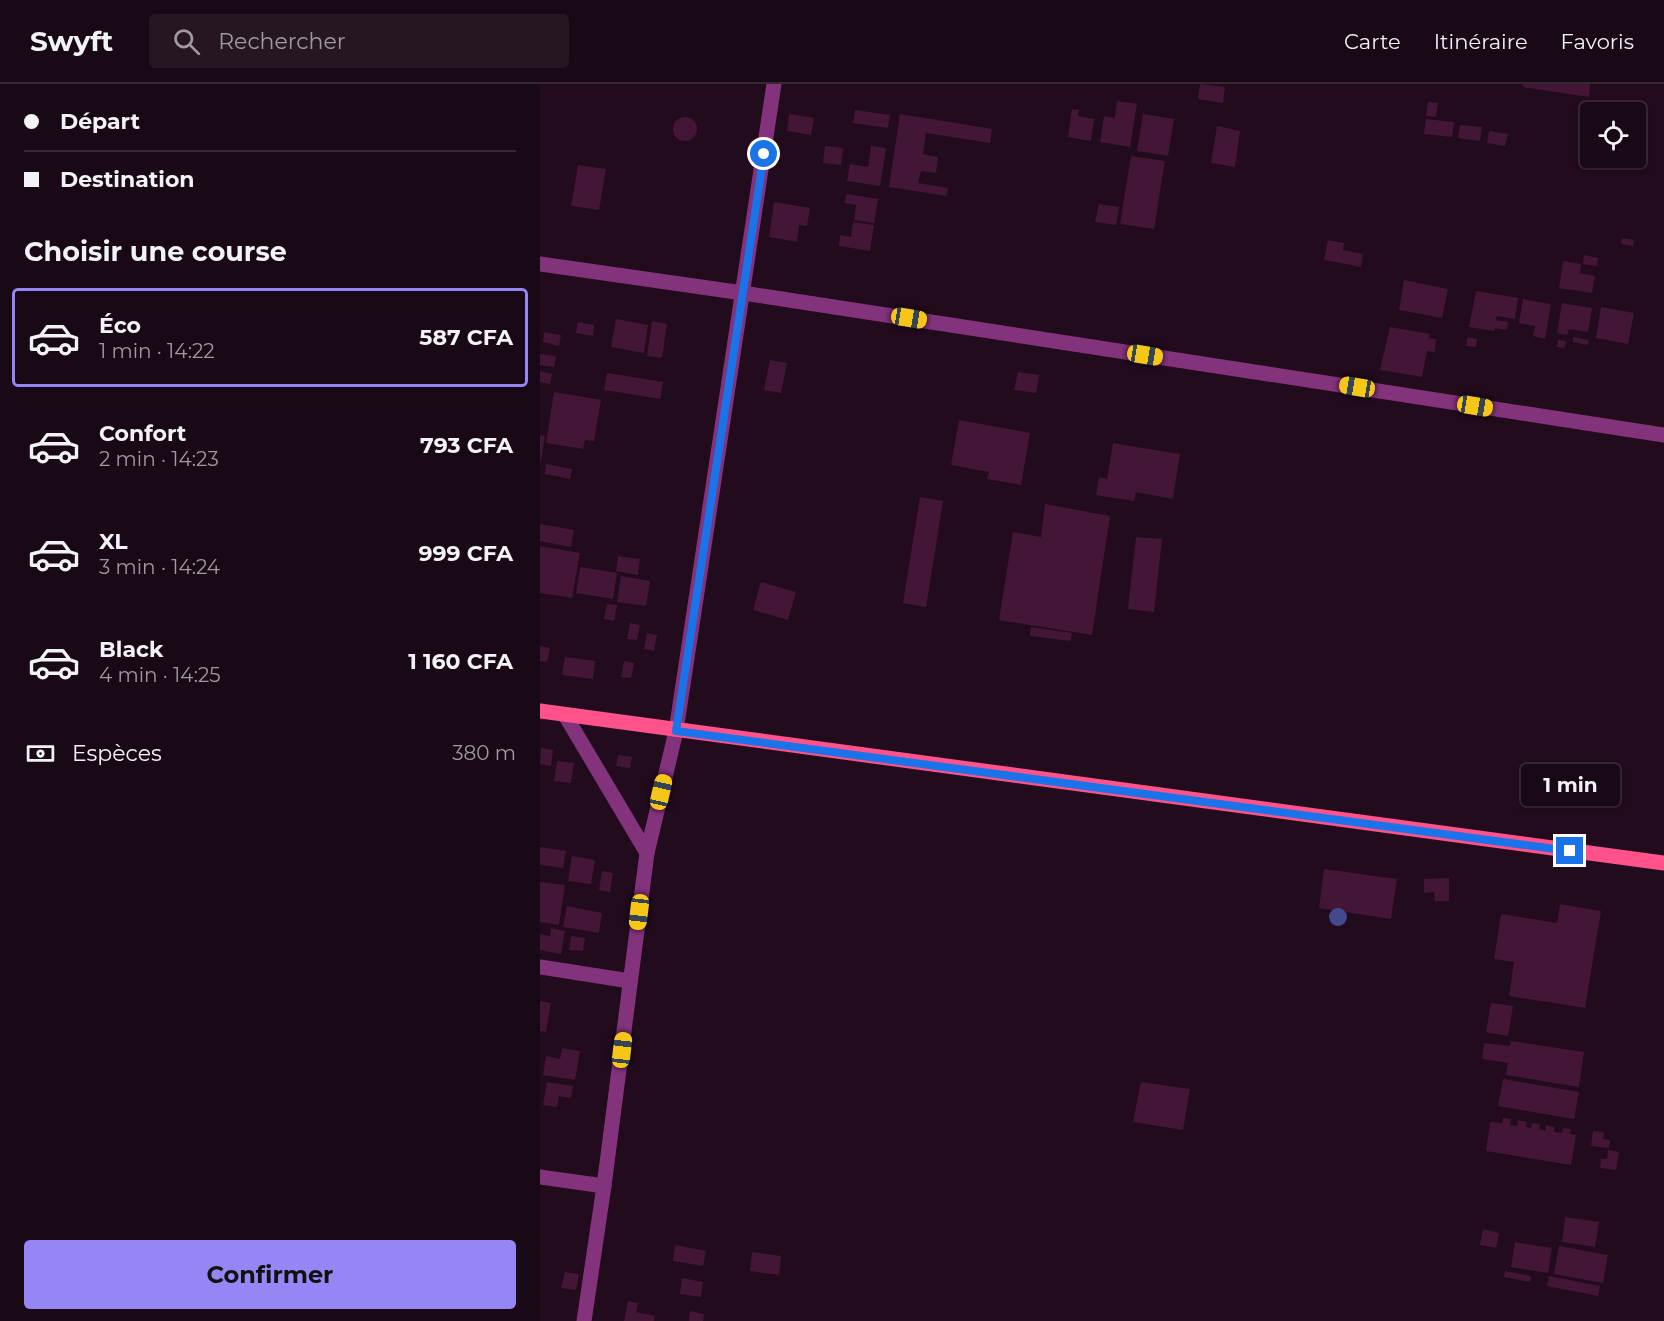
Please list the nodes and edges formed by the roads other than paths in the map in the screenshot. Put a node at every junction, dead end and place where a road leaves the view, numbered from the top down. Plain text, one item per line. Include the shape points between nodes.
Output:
1 (774, 84) edge
2 (540, 264) edge
3 (743, 293) junction
4 (1664, 435) edge
5 (540, 711) edge
6 (566, 715) junction
7 (676, 731) junction
8 (647, 852) junction
9 (1664, 863) edge
10 (540, 967) edge
11 (630, 981) junction
12 (540, 1177) edge
13 (604, 1186) junction
14 (584, 1321) edge

1 - 3 street
2 - 3 street
3 - 4 street
3 - 7 street
5 - 6 main road
6 - 7 main road
6 - 8 street
7 - 8 street
7 - 9 main road
8 - 11 street
10 - 11 street
11 - 13 street
12 - 13 street
13 - 14 street

